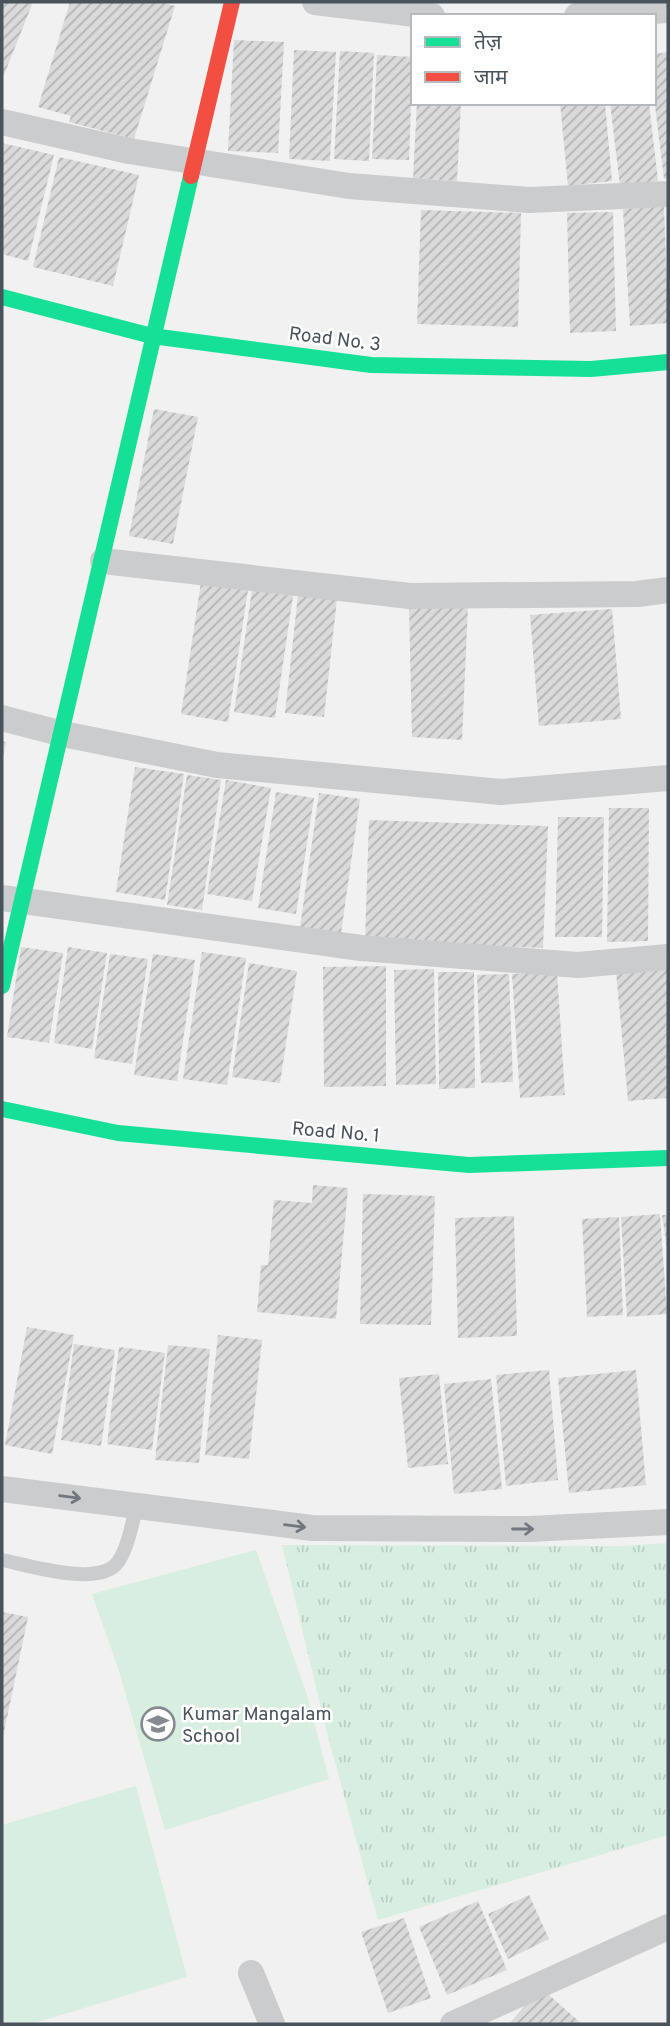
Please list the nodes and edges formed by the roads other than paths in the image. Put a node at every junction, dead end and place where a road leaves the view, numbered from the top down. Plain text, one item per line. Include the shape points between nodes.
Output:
1 (232, 2) edge
2 (315, 2) edge
3 (668, 10) edge
4 (415, 14) edge
5 (607, 14) edge
6 (2, 122) edge
7 (195, 162) junction
8 (668, 194) edge
9 (2, 297) edge
10 (152, 336) junction
11 (668, 362) edge
12 (103, 561) junction
13 (668, 590) edge
14 (2, 718) edge
15 (63, 734) junction
16 (668, 778) edge
17 (11, 900) edge
18 (668, 957) edge
19 (2, 986) edge
20 (2, 1110) edge
21 (668, 1158) edge
22 (2, 1489) edge
23 (137, 1506) junction
24 (668, 1522) edge
25 (2, 1560) edge
26 (668, 1927) edge
27 (251, 1973) dead end
28 (462, 2023) edge
29 (272, 2024) edge

1 - 7 street
2 - 4 street
3 - 5 street
6 - 7 street
7 - 8 street via 349,186 528,200
7 - 10 street
9 - 10 street, Road No. 3
10 - 11 street, Road No. 3 via 371,365 591,369
10 - 12 street
12 - 13 street via 410,596
12 - 15 street
14 - 15 street
15 - 16 street via 216,765 501,792
15 - 17 street
17 - 18 street via 361,948 578,965
17 - 19 street
20 - 21 street, Road No. 1 via 118,1133 469,1165
22 -> 23 street
23 -> 24 street via 312,1528 530,1529
23 - 25 lane via 119,1561 111,1569 78,1575
26 - 28 street
27 - 29 street

